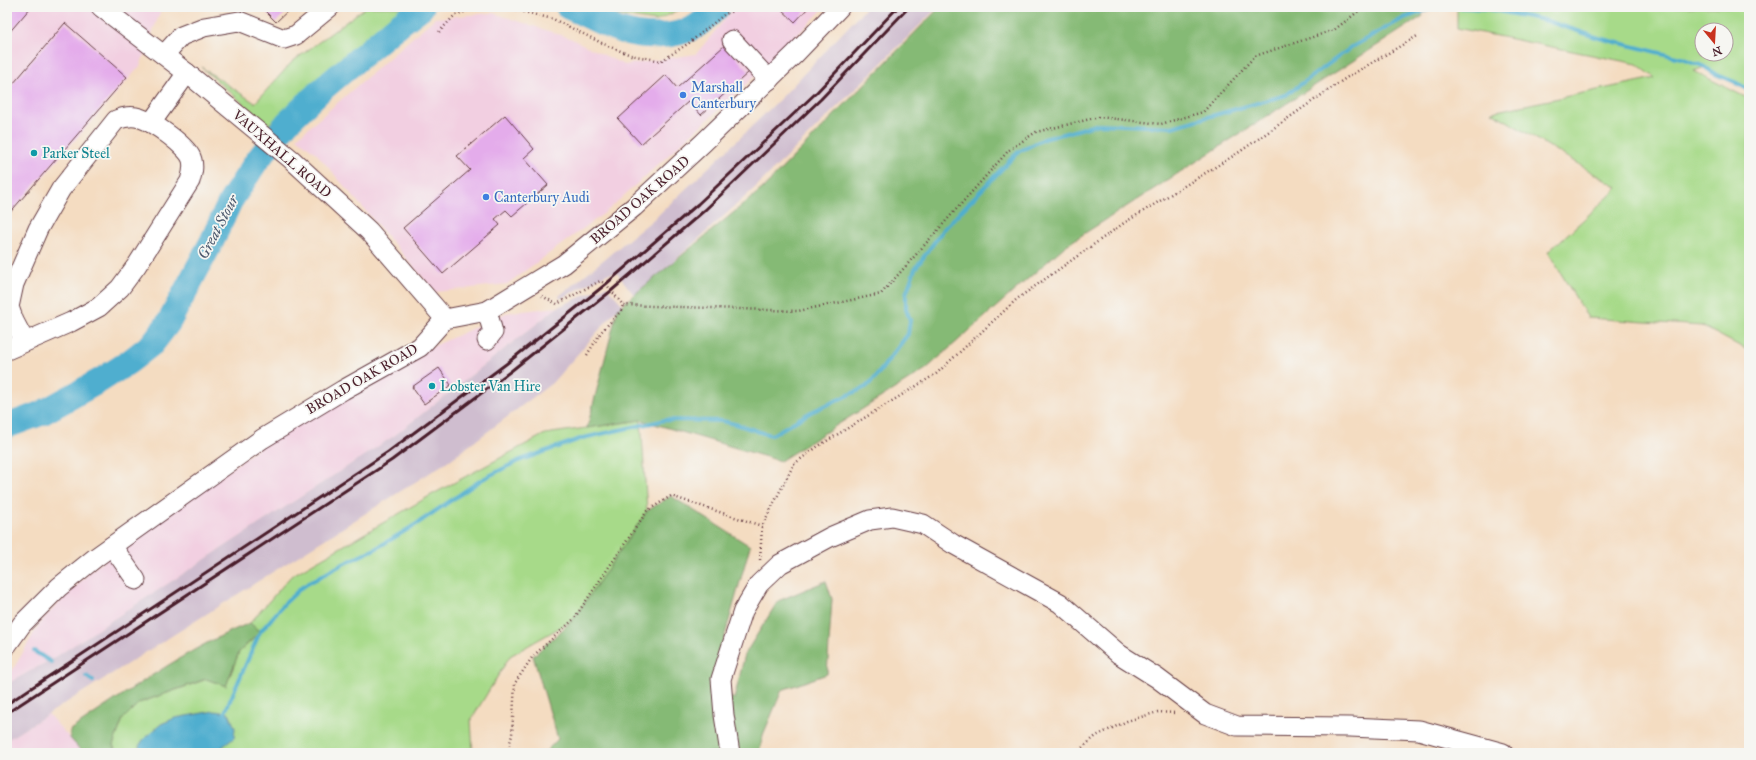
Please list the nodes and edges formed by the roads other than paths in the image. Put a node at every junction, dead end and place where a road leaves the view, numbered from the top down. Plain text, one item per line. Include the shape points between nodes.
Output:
1 (330, 7) edge
2 (840, 7) edge
3 (105, 8) edge
4 (732, 40) dead end
5 (164, 55) junction
6 (187, 73) junction
7 (769, 80) junction
8 (151, 123) junction
9 (487, 311) junction
10 (445, 319) junction
11 (487, 340) dead end
12 (25, 342) junction
13 (7, 350) edge
14 (112, 546) junction
15 (136, 580) dead end
16 (7, 645) edge
17 (730, 753) edge
18 (1502, 753) edge

1 - 5 street via 296,35 284,39 239,22 204,27 181,36
2 - 7 street, BROAD OAK ROAD
3 - 5 street, VAUXHALL ROAD
4 - 7 street
5 - 6 street, VAUXHALL ROAD
6 - 8 street
6 - 10 street, VAUXHALL ROAD via 291,159 369,230
7 - 9 street, BROAD OAK ROAD via 628,212 564,264
8 - 12 street via 128,116 116,120 61,189 42,222 14,284 9,307
8 - 12 street via 186,149 192,159 194,170 190,181 120,288 99,307
9 - 10 street, BROAD OAK ROAD
9 - 11 street via 493,332
10 - 14 street, BROAD OAK ROAD via 420,347 262,439
12 - 13 street
14 - 15 street
14 - 16 street, BROAD OAK ROAD via 59,587 22,624
17 - 18 street via 721,679 742,611 759,584 780,564 830,537 870,520 892,517 923,524 953,544 1060,604 1119,654 1157,678 1204,714 1237,726 1419,730

